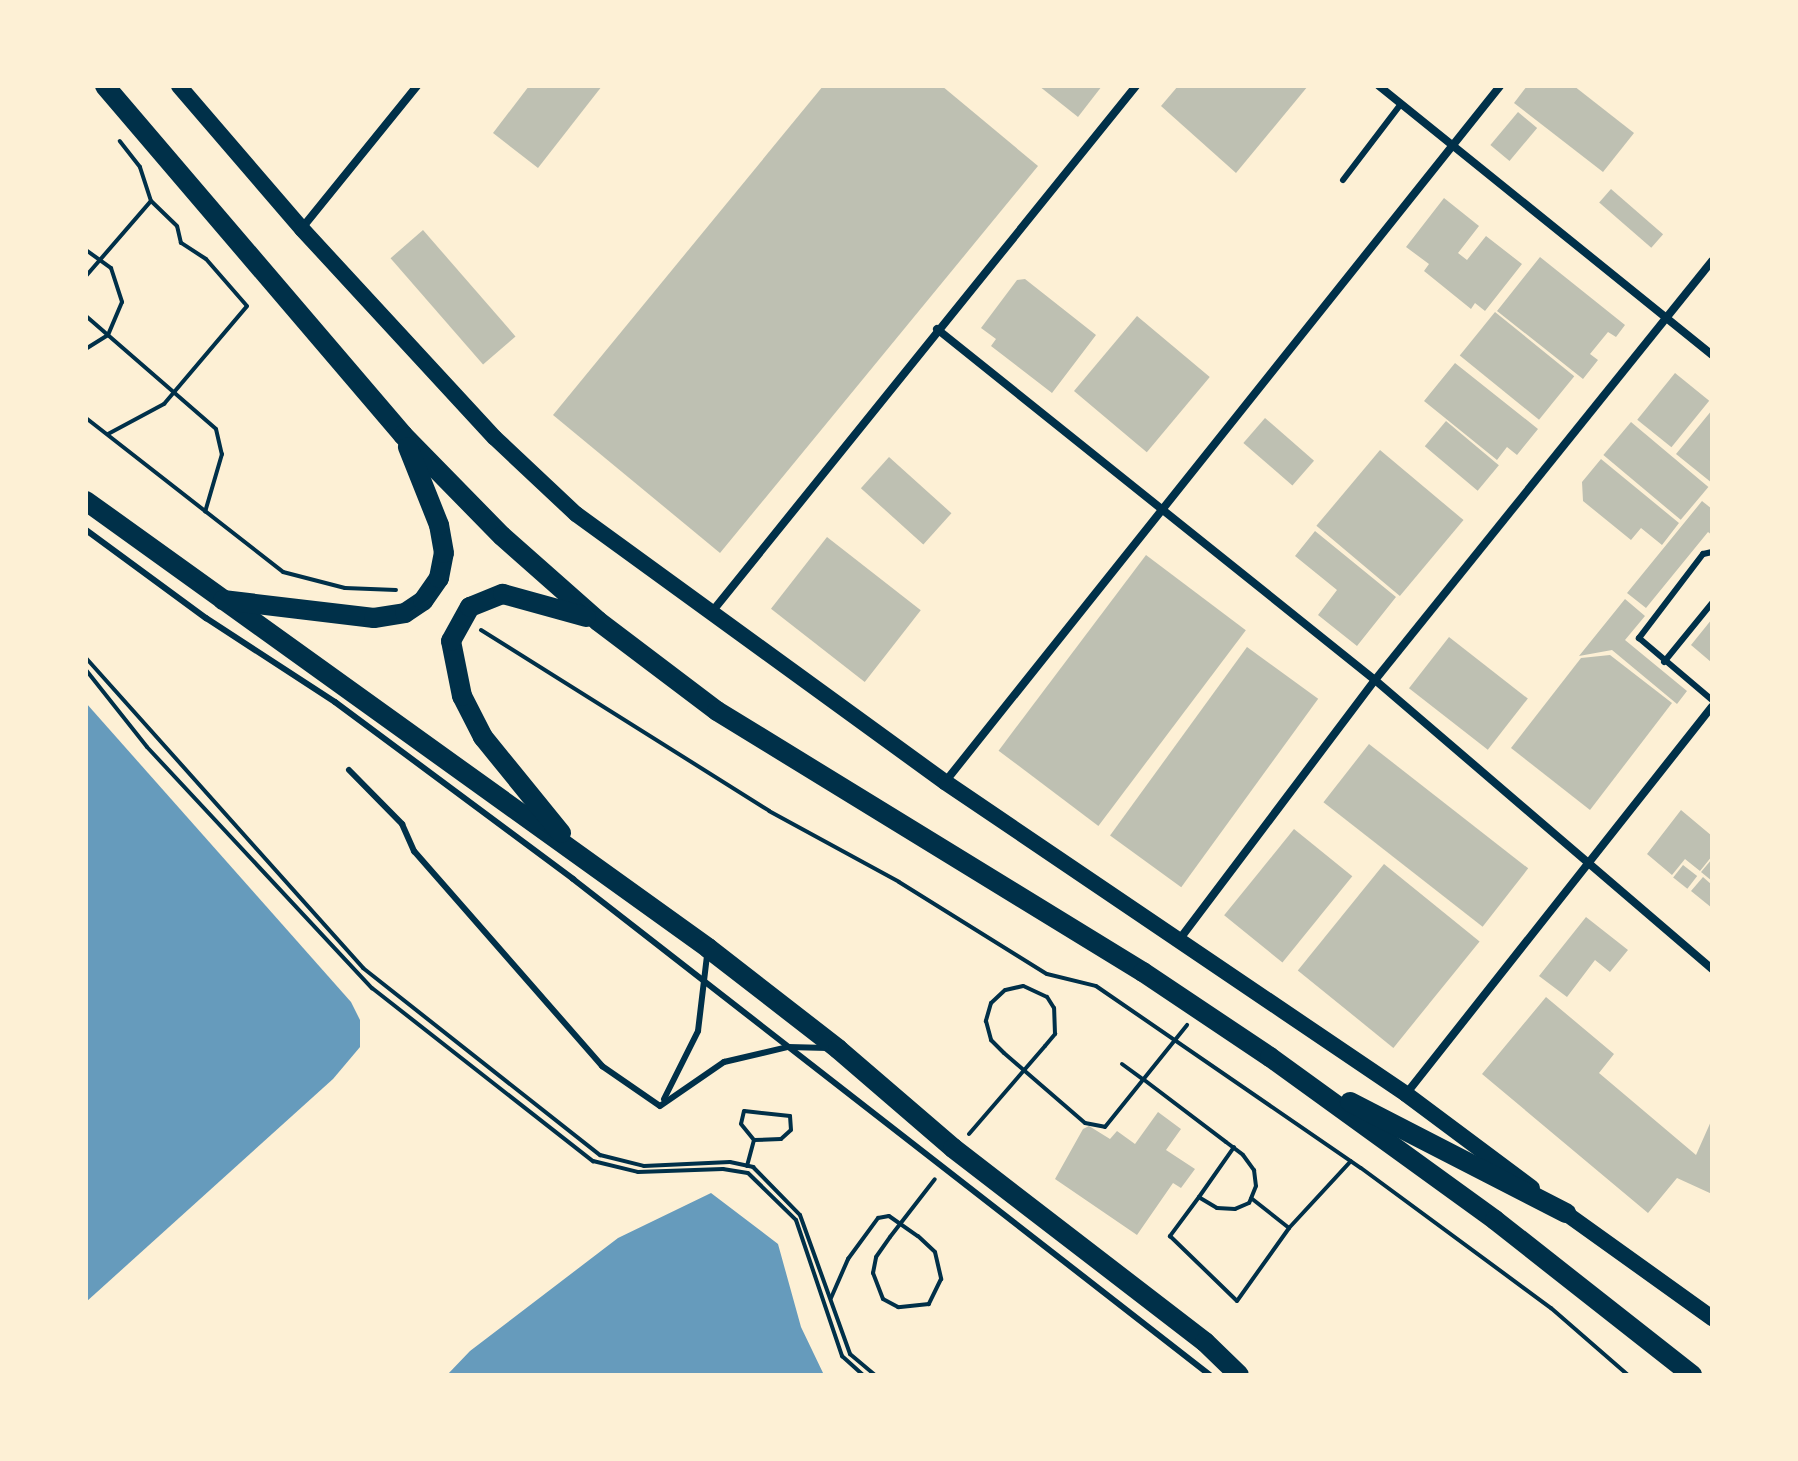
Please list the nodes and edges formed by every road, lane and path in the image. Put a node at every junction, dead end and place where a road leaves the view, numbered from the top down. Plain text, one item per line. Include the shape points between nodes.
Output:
1 (105, 86) edge
2 (179, 86) edge
3 (417, 86) edge
4 (1136, 86) edge
5 (1379, 86) edge
6 (1500, 86) edge
7 (1401, 104) junction
8 (113, 133) dead end
9 (1451, 147) junction
10 (1343, 180) dead end
11 (151, 201) junction
12 (302, 229) junction
13 (86, 250) edge
14 (102, 258) junction
15 (1712, 261) edge
16 (86, 276) edge
17 (86, 316) edge
18 (1666, 318) junction
19 (937, 329) junction
20 (108, 335) junction
21 (86, 349) edge
22 (1712, 355) edge
23 (175, 390) junction
24 (86, 418) edge
25 (108, 434) junction
26 (403, 435) junction
27 (86, 501) edge
28 (1162, 510) junction
29 (205, 512) junction
30 (86, 530) edge
31 (1712, 552) edge
32 (430, 594) junction
33 (219, 600) junction
34 (1712, 603) edge
35 (711, 613) junction
36 (462, 616) junction
37 (598, 621) junction
38 (86, 658) edge
39 (1664, 662) junction
40 (86, 670) edge
41 (1375, 680) junction
42 (1712, 700) edge
43 (1712, 707) edge
44 (349, 770) dead end
45 (945, 782) junction
46 (583, 858) junction
47 (1588, 866) junction
48 (1179, 940) junction
49 (708, 948) junction
50 (1712, 969) edge
51 (706, 980) junction
52 (1176, 1039) junction
53 (1045, 1046) dead end
54 (788, 1047) junction
55 (838, 1049) junction
56 (1270, 1057) junction
57 (1122, 1064) dead end
58 (1143, 1079) junction
59 (1406, 1094) junction
60 (660, 1106) junction
61 (754, 1140) junction
62 (1234, 1147) junction
63 (1351, 1161) junction
64 (747, 1166) junction
65 (1199, 1197) junction
66 (1251, 1198) junction
67 (1566, 1213) junction
68 (1289, 1228) junction
69 (890, 1237) dead end
70 (830, 1300) junction
71 (1712, 1318) edge
72 (863, 1375) edge
73 (875, 1375) edge
74 (1210, 1375) edge
75 (1239, 1375) edge
76 (1628, 1375) edge
77 (1692, 1375) edge

1 - 26 highway
2 - 12 main road
3 - 12 street
4 - 19 street
5 - 7 street
6 - 9 street
7 - 9 street
7 - 10 lane
8 - 11 path via 140,167
9 - 18 street
9 - 28 street
11 - 14 path
11 - 23 path via 177,226 181,243 206,259 247,306
12 - 35 main road via 495,438 553,492
13 - 14 path
14 - 16 path
14 - 20 path via 119,284 122,302
15 - 18 street
17 - 20 path
18 - 22 street
18 - 41 street
19 - 28 street
19 - 35 street
20 - 21 path
20 - 23 path
23 - 25 path via 164,404
23 - 29 path via 216,429 218,482
24 - 25 path
25 - 29 path
26 - 32 highway via 439,525 444,553
26 - 37 highway via 502,536
27 - 33 highway
28 - 41 street
28 - 45 street
29 - 32 path via 283,572 345,588
30 - 51 lane via 206,618 335,702
31 - 39 lane via 1703,554 1642,629 1643,644
32 - 33 highway via 405,613 374,618
33 - 46 highway
34 - 39 lane
35 - 45 main road
36 - 37 highway via 485,598 503,594
36 - 46 highway via 451,641 462,696 508,772
36 - 52 path via 769,811 899,882 1047,974 1096,986
37 - 56 highway via 717,711 1143,972
38 - 64 path via 363,968 600,1155 644,1166
39 - 42 lane
40 - 72 path via 147,747 372,988 593,1161 638,1172 748,1173 796,1220 842,1356
41 - 47 street
41 - 48 street
43 - 47 street
44 - 60 lane via 402,824 414,851 602,1066
45 - 48 main road
46 - 49 highway
47 - 50 street
47 - 59 street
48 - 59 main road
49 - 51 lane
49 - 55 highway
51 - 54 lane
51 - 60 lane via 698,1031 683,1071
52 - 58 path
52 - 63 path
53 - 58 path via 1057,1021 1047,997 1023,986 1005,990 991,1003 986,1021 991,1040 1085,1123 1105,1127
54 - 55 lane
54 - 60 lane via 724,1062
54 - 74 lane
55 - 75 highway via 953,1148 1205,1342
56 - 67 highway
56 - 77 highway via 1495,1220
57 - 58 path
58 - 62 path
59 - 67 main road
61 - 61 path via 781,1139 791,1130 790,1116 744,1111 741,1124
61 - 64 path
62 - 65 path
62 - 66 path via 1254,1170
63 - 68 path
63 - 76 path via 1551,1308
64 - 70 path via 800,1215
65 - 66 path via 1217,1208 1235,1209
65 - 68 path via 1170,1236 1237,1301
66 - 68 path
67 - 71 main road
69 - 70 path via 876,1257 876,1290 898,1307 929,1304 941,1279 940,1263 918,1236 889,1216 878,1218 848,1259
70 - 73 path via 850,1354

